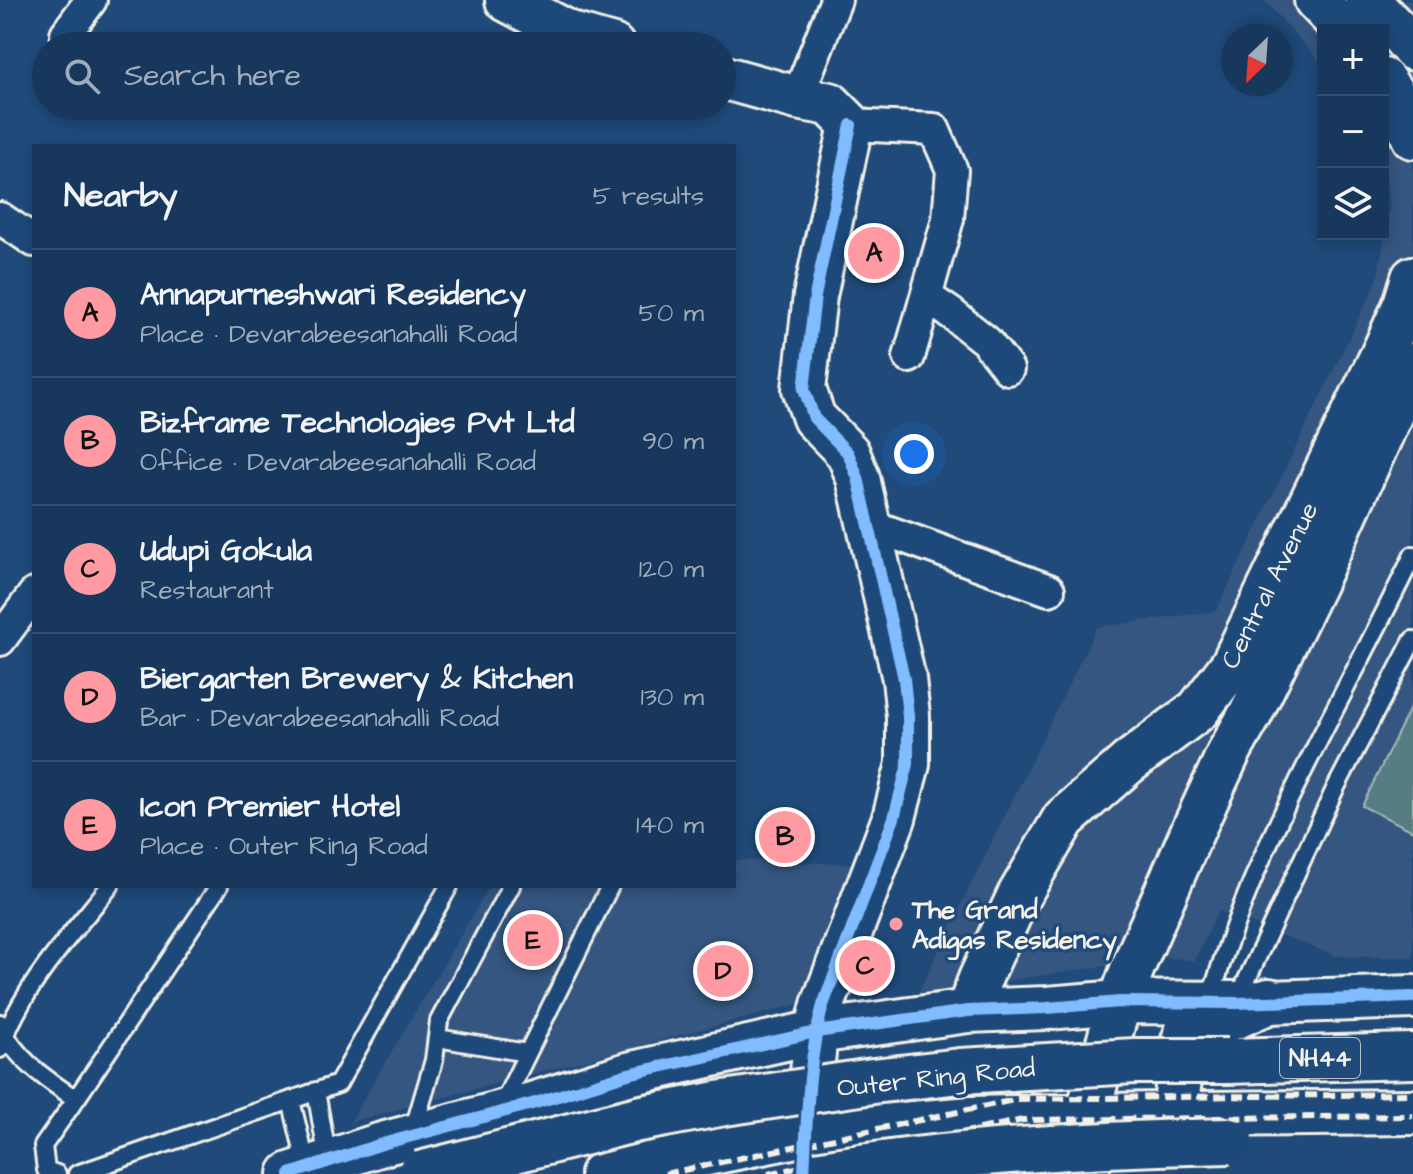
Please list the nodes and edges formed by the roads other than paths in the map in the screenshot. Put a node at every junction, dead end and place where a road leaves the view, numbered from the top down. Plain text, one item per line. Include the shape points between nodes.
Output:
1 (91, 0) edge
2 (507, 0) edge
3 (836, 0) edge
4 (1316, 0) edge
5 (1367, 0) edge
6 (550, 11) edge
7 (1339, 24) edge
8 (67, 32) edge
9 (569, 32) edge
10 (1413, 49) edge
11 (736, 81) edge
12 (1389, 88) edge
13 (797, 98) junction
14 (851, 125) junction
15 (1413, 137) edge
16 (0, 218) edge
17 (32, 240) edge
18 (1413, 278) edge
19 (927, 297) junction
20 (909, 357) dead end
21 (1413, 365) edge
22 (1008, 369) dead end
23 (870, 532) junction
24 (1413, 555) edge
25 (1397, 589) junction
26 (1049, 590) dead end
27 (32, 597) edge
28 (1413, 597) edge
29 (0, 640) edge
30 (1413, 640) edge
31 (108, 888) edge
32 (218, 888) edge
33 (448, 888) edge
34 (510, 888) edge
35 (609, 888) edge
36 (1413, 997) edge
37 (1120, 1002) junction
38 (1238, 1002) junction
39 (968, 1011) junction
40 (816, 1032) junction
41 (1, 1036) edge
42 (437, 1038) junction
43 (527, 1053) junction
44 (1413, 1056) edge
45 (316, 1091) junction
46 (76, 1099) junction
47 (291, 1100) junction
48 (1413, 1112) edge
49 (1175, 1115) junction
50 (1086, 1117) junction
51 (481, 1118) junction
52 (1413, 1141) edge
53 (416, 1155) edge
54 (809, 1160) edge
55 (308, 1168) edge
56 (57, 1174) edge
57 (77, 1174) edge
58 (482, 1174) edge
59 (603, 1174) edge
60 (1088, 1174) edge

1 - 8 street
2 - 6 street
3 - 13 street
4 - 7 street
5 - 10 street
6 - 9 street
11 - 13 street
12 - 15 street
13 - 14 street via 830,104
14 - 19 street via 934,129 952,170 948,219
14 - 23 street via 815,296 804,389 814,418 848,453
16 - 17 street
18 - 39 street, Central Avenue via 1384,351 1232,665 1198,710 1064,819 1018,897
19 - 20 street
19 - 22 street via 986,341
21 - 37 street, Central Avenue via 1314,584 1199,817
23 - 26 street via 887,531
23 - 40 street via 904,679 908,764 894,818
24 - 25 lane
25 - 28 lane
25 - 38 lane via 1245,896 1220,966
27 - 29 street
30 - 38 lane via 1335,789
31 - 41 lane via 34,981
32 - 46 lane
33 - 45 lane via 338,1084
34 - 42 lane via 439,1021
35 - 43 lane
36 - 38 street
37 - 38 street
37 - 39 street
37 - 50 street, Central Avenue
38 - 49 highway via 1236,1016 1188,1030
39 - 40 street
40 - 51 street via 628,1074
40 - 54 street
41 - 46 lane via 40,1076
42 - 43 lane
42 - 53 lane
43 - 51 lane
44 - 53 highway, Outer Ring Road / NH44, bridge via 1135,1061 960,1071 724,1103
45 - 47 lane
45 - 55 lane
46 - 56 lane via 43,1146 46,1170
47 - 55 lane
47 - 57 lane
48 - 49 highway
49 - 50 highway
50 - 54 highway via 985,1119
50 - 60 street, Central Avenue
51 - 53 street
51 - 58 street
52 - 54 highway, bridge via 1055,1147 879,1164
53 - 55 street
54 - 59 highway

